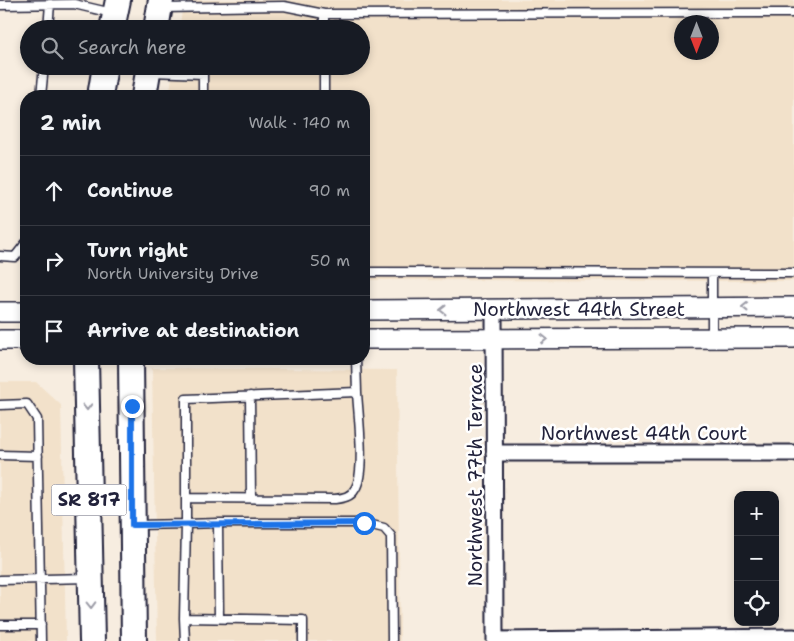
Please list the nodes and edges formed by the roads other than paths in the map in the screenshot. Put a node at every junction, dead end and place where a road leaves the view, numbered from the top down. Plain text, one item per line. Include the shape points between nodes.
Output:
1 (0, 4) edge
2 (50, 4) junction
3 (158, 12) edge
4 (794, 13) edge
5 (115, 14) edge
6 (324, 14) junction
7 (49, 20) edge
8 (324, 20) edge
9 (43, 75) edge
10 (104, 75) edge
11 (148, 75) edge
12 (203, 75) edge
13 (324, 75) edge
14 (42, 90) edge
15 (101, 90) edge
16 (145, 90) edge
17 (203, 90) edge
18 (324, 90) edge
19 (20, 251) edge
20 (0, 256) edge
21 (370, 272) edge
22 (794, 272) edge
23 (712, 273) junction
24 (794, 307) edge
25 (713, 308) junction
26 (494, 309) junction
27 (370, 310) edge
28 (0, 312) edge
29 (20, 312) edge
30 (712, 338) junction
31 (794, 338) edge
32 (370, 339) edge
33 (496, 339) junction
34 (0, 340) edge
35 (20, 340) edge
36 (86, 365) edge
37 (131, 365) edge
38 (356, 365) edge
39 (357, 392) junction
40 (250, 396) junction
41 (0, 405) edge
42 (494, 453) junction
43 (794, 453) edge
44 (0, 455) edge
45 (38, 456) junction
46 (186, 498) junction
47 (251, 498) junction
48 (218, 523) junction
49 (186, 524) junction
50 (132, 525) junction
51 (91, 578) junction
52 (0, 580) edge
53 (40, 580) junction
54 (184, 618) junction
55 (219, 618) junction
56 (0, 626) edge
57 (41, 626) junction
58 (794, 637) edge
59 (41, 641) edge
60 (92, 641) edge
61 (134, 641) edge
62 (184, 641) edge
63 (303, 641) edge
64 (392, 641) edge
65 (495, 641) edge

1 - 2 lane
2 - 5 lane via 74,4
2 - 7 lane
3 - 6 lane via 284,6
4 - 6 lane
6 - 8 lane
9 - 14 lane
10 - 15 main road
11 - 16 main road
12 - 17 lane
13 - 18 lane
19 - 20 lane via 15,257
21 - 23 lane
22 - 23 lane
23 - 25 lane
24 -> 25 street, Northwest 44th Street
25 - 26 street, Northwest 44th Street
25 - 30 lane
26 -> 27 street, Northwest 44th Street
26 - 33 street, Northwest 77th Terrace
28 - 29 street
30 - 31 street, Northwest 44th Street
33 -> 30 street, Northwest 44th Street
32 - 33 street, Northwest 44th Street
33 - 42 street, Northwest 77th Terrace
34 - 35 street
36 -> 51 main road, SR 817
37 - 50 main road, SR 817
38 - 39 lane
39 - 40 lane
39 - 47 lane via 360,462 355,490 347,497 335,500
40 - 46 lane via 186,399
40 - 47 lane
41 - 45 lane via 27,404 37,419
42 - 43 street, Northwest 44th Court
42 - 65 street, Northwest 77th Terrace
44 - 45 lane
45 - 53 lane
46 - 47 lane
46 - 49 lane
48 - 49 lane
48 - 55 lane
48 - 64 lane via 364,523 384,528 391,536
49 - 50 lane
49 - 54 lane
50 - 61 main road, SR 817
51 - 53 lane
51 -> 60 main road, SR 817
52 - 53 lane
53 - 57 lane
54 - 55 lane
54 - 62 lane
55 - 63 lane via 303,620
56 - 57 lane
57 - 59 lane
58 - 65 street

